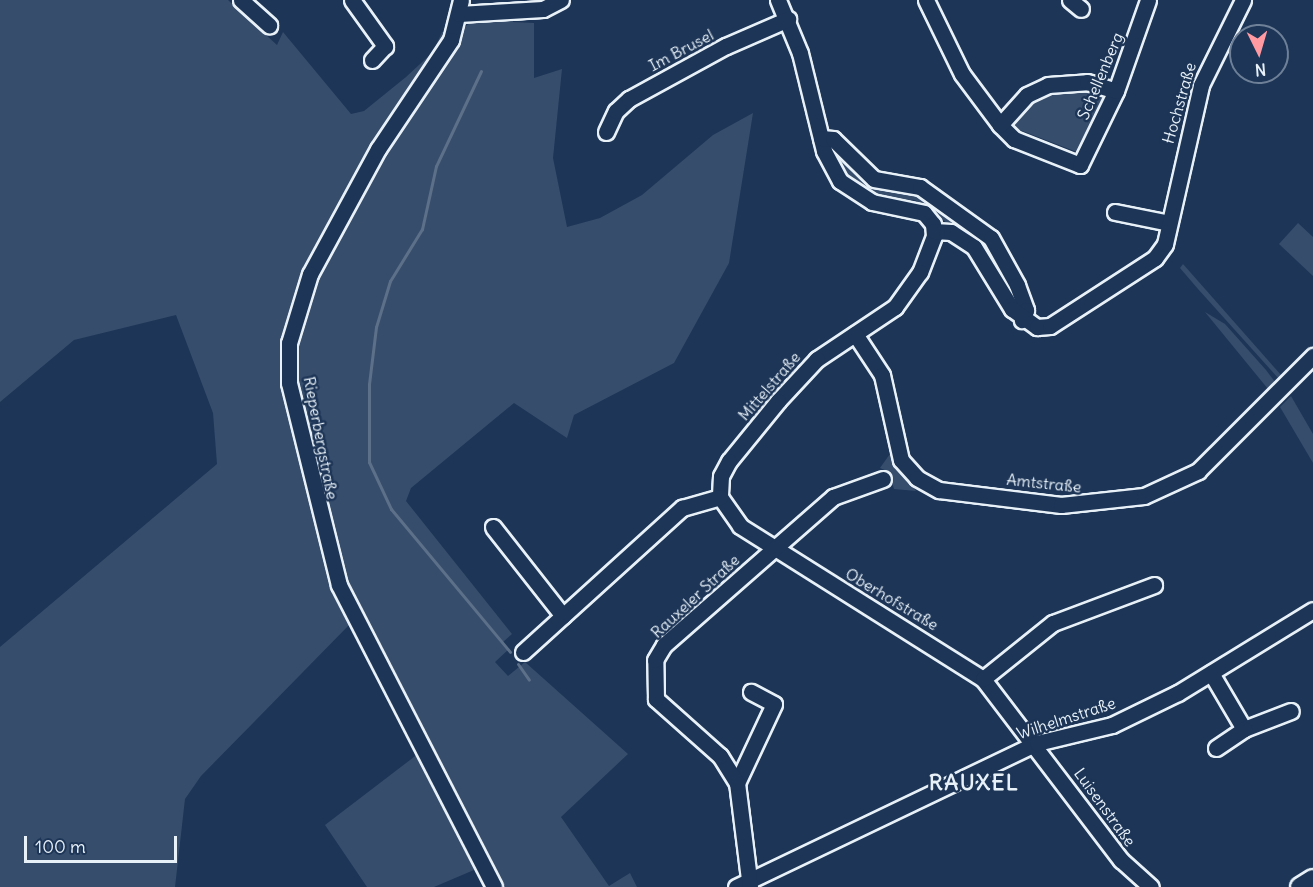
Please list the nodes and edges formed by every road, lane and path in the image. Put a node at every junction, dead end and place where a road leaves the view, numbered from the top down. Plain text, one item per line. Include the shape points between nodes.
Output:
1 (241, 0) edge
2 (352, 0) edge
3 (561, 0) edge
4 (778, 0) edge
5 (926, 0) edge
6 (1148, 0) edge
7 (1243, 0) edge
8 (464, 9) edge
9 (788, 19) junction
10 (269, 25) dead end
11 (372, 60) dead end
12 (1116, 91) junction
13 (1000, 125) junction
14 (606, 132) dead end
15 (821, 138) junction
16 (1115, 212) dead end
17 (1169, 224) junction
18 (934, 231) junction
19 (1022, 320) junction
20 (855, 334) junction
21 (1313, 356) edge
22 (883, 479) dead end
23 (720, 497) junction
24 (493, 527) dead end
25 (776, 549) junction
26 (1154, 585) dead end
27 (1313, 610) edge
28 (563, 616) junction
29 (523, 652) dead end
30 (1211, 673) junction
31 (983, 679) junction
32 (751, 692) dead end
33 (1291, 711) dead end
34 (1244, 729) junction
35 (1037, 743) junction
36 (1216, 748) dead end
37 (737, 783) junction
38 (1313, 879) edge
39 (745, 885) edge
40 (494, 887) edge
41 (1150, 887) edge
42 (1300, 887) edge

1 - 10 street
2 - 11 street via 385,46
3 - 8 street via 543,9
4 - 9 street
5 - 13 street via 962,74
6 - 12 street, Schellenberg
7 - 17 street, Hochstraße via 1201,85
8 - 40 street, Rieperbergstraße via 451,40 420,92 331,226 289,343 290,383 339,585
9 - 14 street, Im Brusel via 726,46 629,99 616,111
9 - 15 street
12 - 13 street via 1087,82 1048,85 1027,95
12 - 13 street, Schellenberg via 1080,165 1014,139
15 - 18 street via 829,162 850,192 872,202 914,208 931,220
15 - 19 street via 833,139 874,179 920,187 942,199 991,238 1017,285 1026,310
16 - 17 street
17 - 19 street, Hochstraße via 1155,258 1050,326
18 - 19 street via 951,232 974,247
18 - 20 street, Mittelstraße via 920,272 895,307
20 - 21 street, Amtstraße via 882,375 899,453 917,478 939,490 1061,505 1144,496 1198,471
20 - 23 street, Mittelstraße via 817,359 778,401 729,461 721,476
22 - 25 street, Rauxeler Straße via 833,497
23 - 25 street, Oberhofstraße via 740,526
23 - 28 street via 682,508
24 - 28 street
25 - 31 street, Oberhofstraße
25 - 37 street, Rauxeler Straße via 664,645 655,660 656,699 720,756
26 - 31 street via 1053,623
27 - 30 street, Wilhelmstraße
28 - 29 street
30 - 34 street
30 - 35 street, Wilhelmstraße via 1112,724
31 - 35 street, Oberhofstraße
32 - 37 street via 774,704
33 - 34 street
34 - 36 street
35 - 39 street, Wilhelmstraße
35 - 41 street, Luisenstraße via 1121,860
37 - 39 street, Rauxeler Straße
38 - 42 main road

